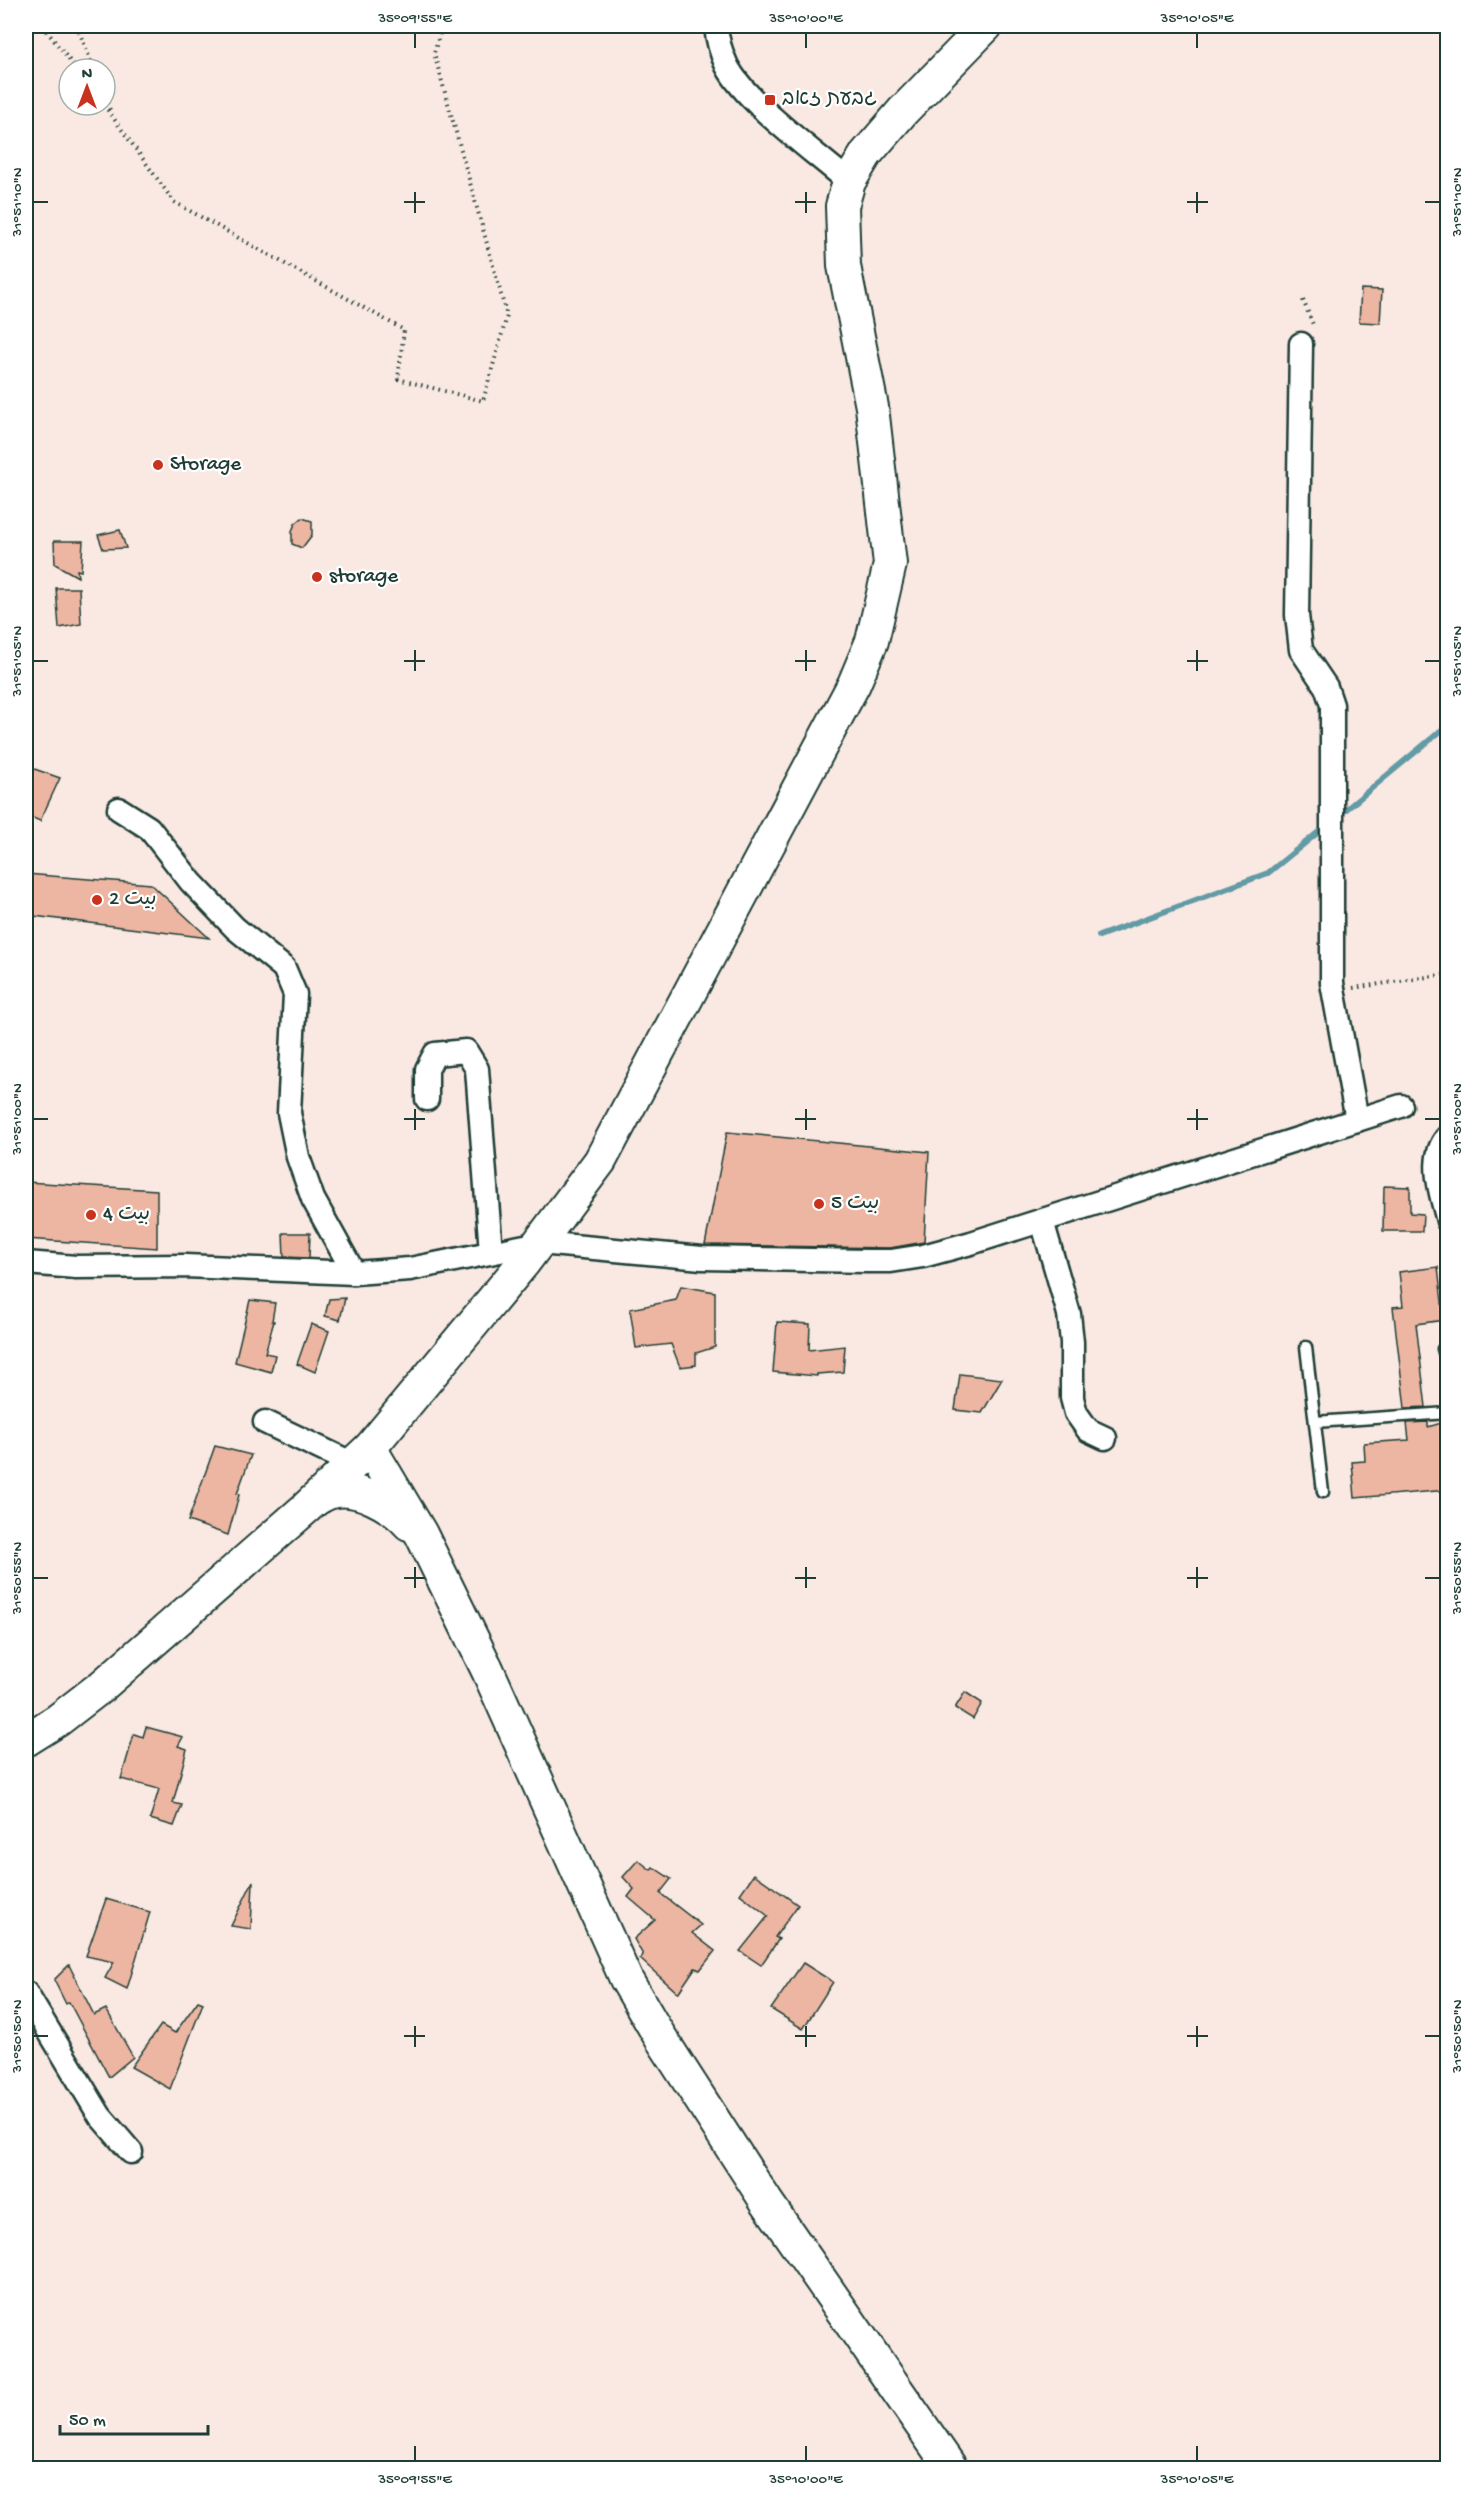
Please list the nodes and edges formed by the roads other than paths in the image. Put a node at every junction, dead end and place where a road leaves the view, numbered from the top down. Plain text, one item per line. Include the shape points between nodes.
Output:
1 (717, 26) edge
2 (986, 26) edge
3 (849, 182) junction
4 (1301, 344) dead end
5 (119, 809) dead end
6 (427, 1099) dead end
7 (1401, 1106) dead end
8 (1357, 1120) junction
9 (1448, 1136) edge
10 (1042, 1221) junction
11 (1448, 1221) edge
12 (540, 1243) junction
13 (491, 1252) junction
14 (26, 1263) edge
15 (354, 1273) junction
16 (1448, 1344) edge
17 (1306, 1347) dead end
18 (1448, 1366) edge
19 (1448, 1413) edge
20 (265, 1422) dead end
21 (1315, 1422) junction
22 (1105, 1438) dead end
23 (361, 1456) junction
24 (1323, 1492) dead end
25 (314, 1500) junction
26 (423, 1540) junction
27 (26, 1740) edge
28 (26, 1993) edge
29 (131, 2152) dead end
30 (951, 2469) edge

1 - 3 street via 728,67 746,92
2 - 3 street via 903,111 866,154
3 - 12 street via 842,206 844,266 872,407 890,564 872,641 854,684 621,1123 600,1161
4 - 8 street via 1297,615 1301,650 1323,682 1332,705 1333,991
5 - 15 street via 149,828 191,882 235,928 284,968 292,981 295,994 289,1113 298,1157 313,1199
6 - 13 street via 427,1069 435,1054 466,1051 477,1069
7 - 8 street
8 - 10 street
9 - 11 street via 1442,1142 1436,1171
10 - 12 street via 933,1254 891,1261 702,1258
10 - 22 street via 1070,1314 1072,1398 1076,1413 1088,1430
12 - 13 street
12 - 23 street
13 - 15 street via 410,1269
14 - 15 street
16 - 18 lane via 1443,1349
17 - 21 lane
19 - 21 lane
20 - 23 street
21 - 24 lane
23 - 25 street
23 - 26 street
25 - 26 street via 333,1491 354,1491 403,1517
25 - 27 street via 102,1686
26 - 30 street via 492,1681 627,1979 657,2032 766,2201
28 - 29 street via 100,2116

